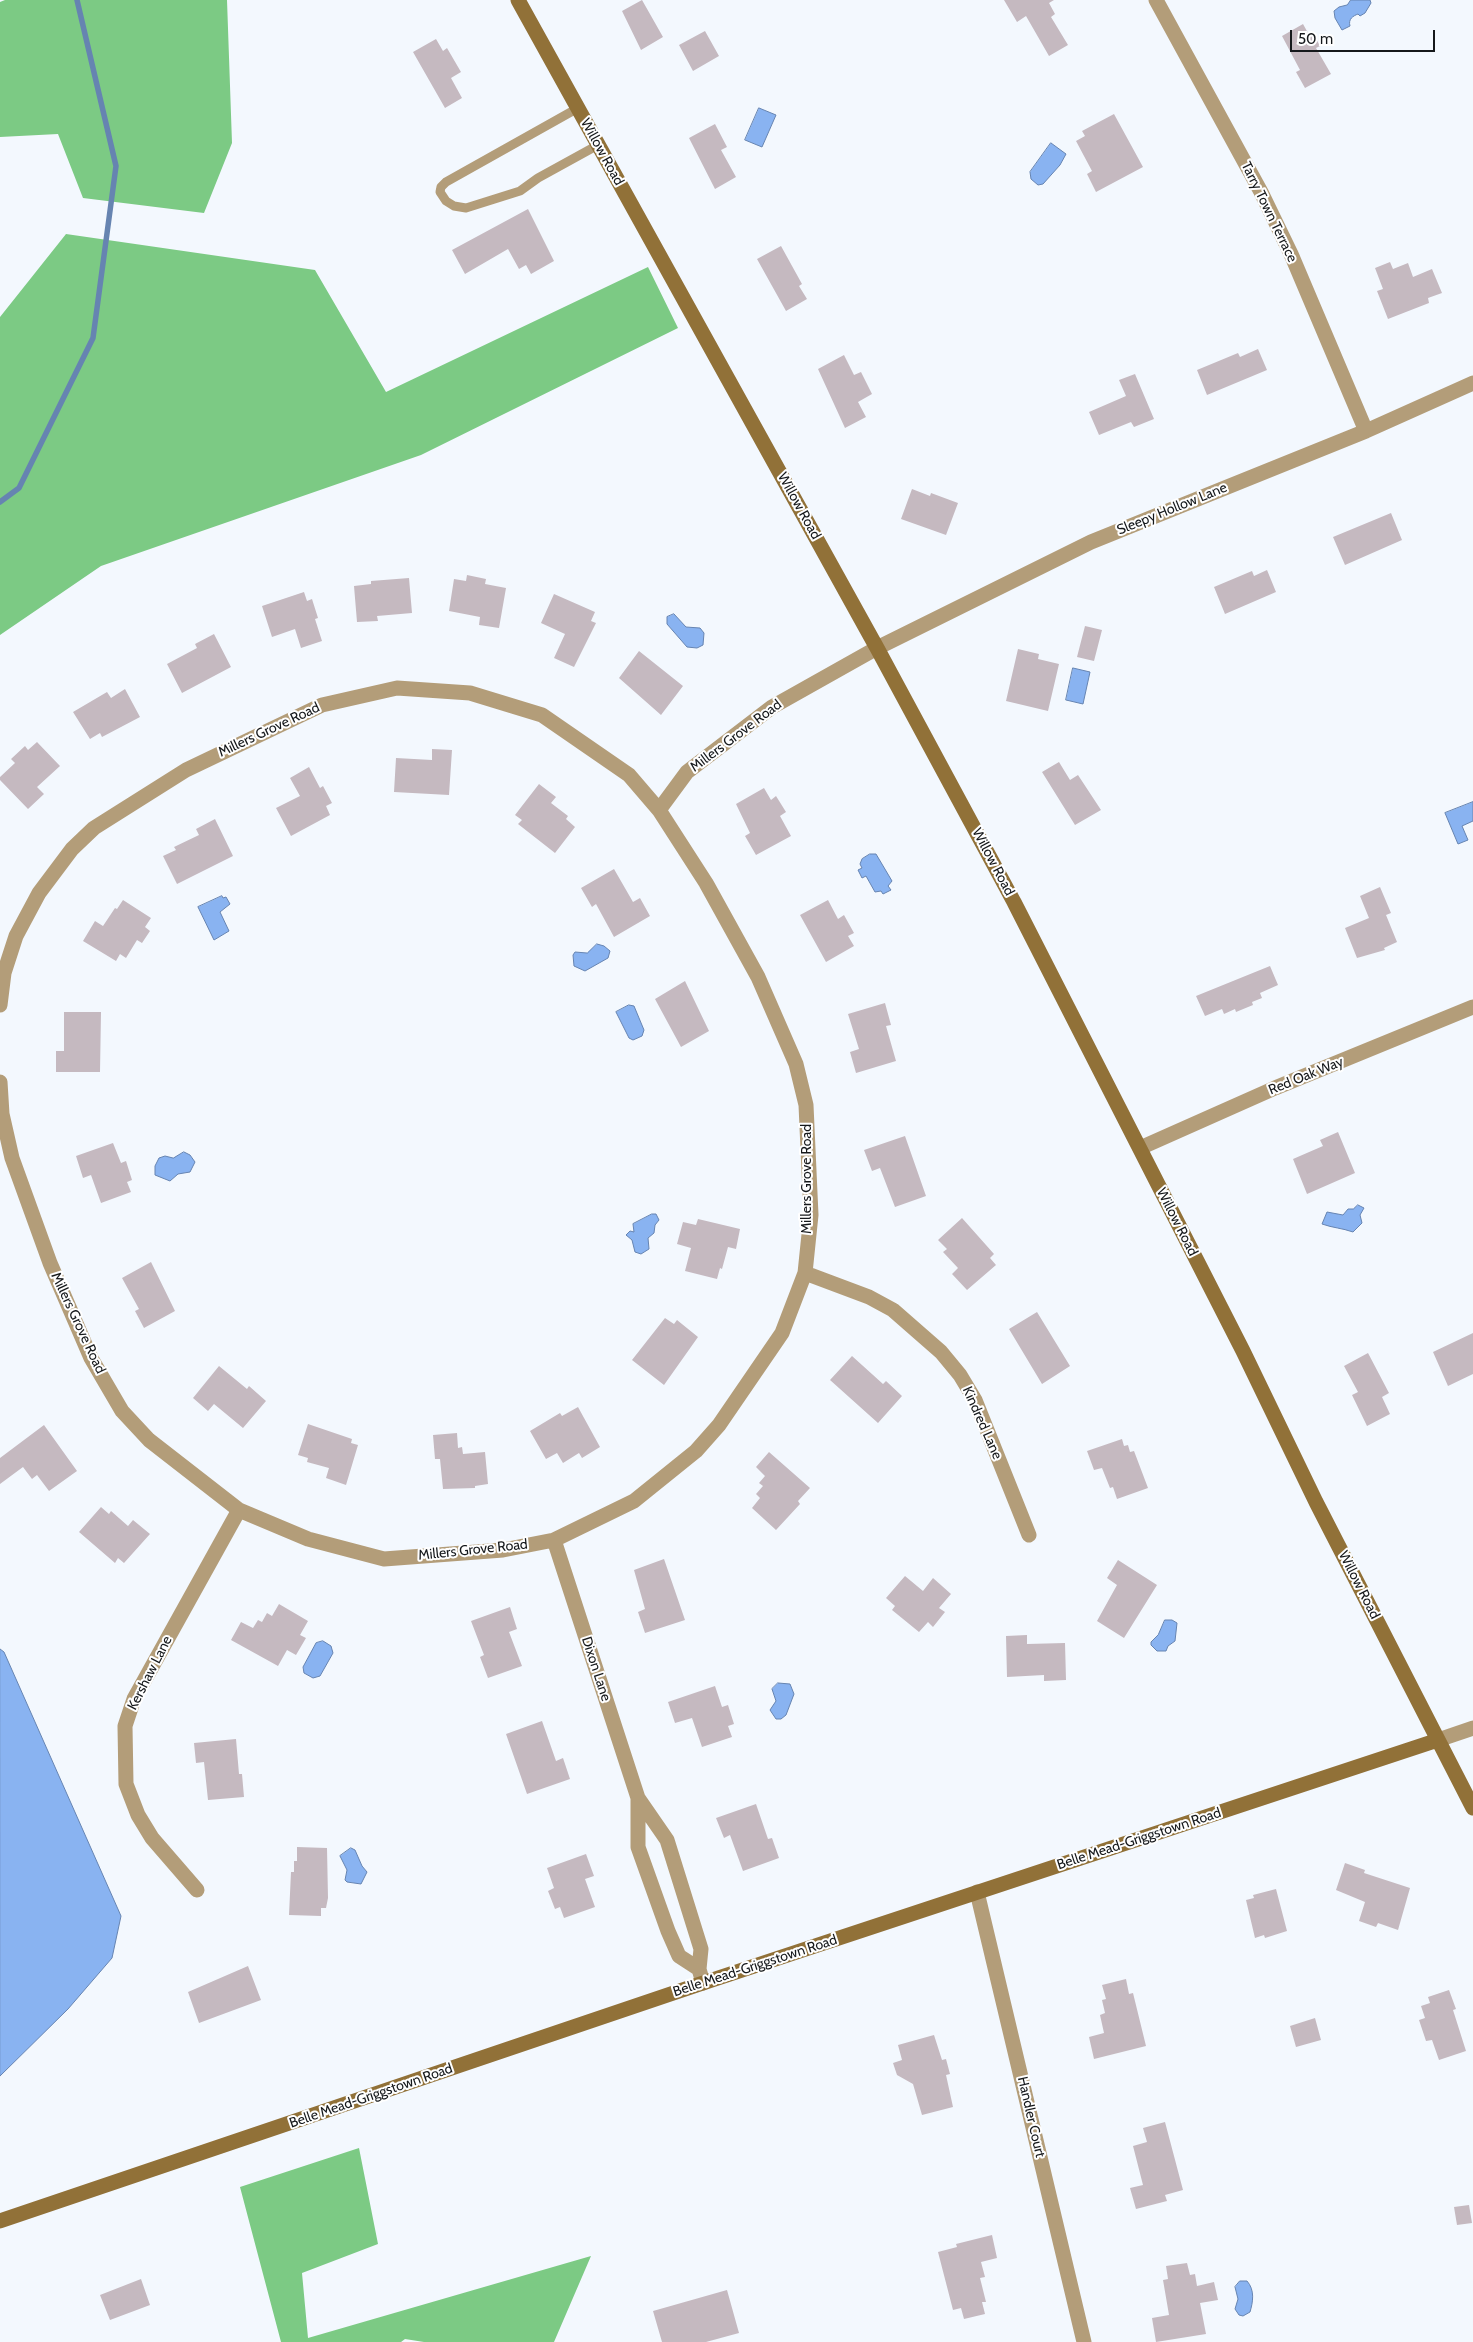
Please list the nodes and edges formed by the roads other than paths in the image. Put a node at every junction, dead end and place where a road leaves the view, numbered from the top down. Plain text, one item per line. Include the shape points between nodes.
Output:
1 (518, 0) edge
2 (1156, 0) edge
3 (578, 108) junction
4 (598, 145) junction
5 (1473, 383) edge
6 (1366, 431) junction
7 (878, 648) junction
8 (659, 810) junction
9 (0, 1005) edge
10 (1473, 1007) edge
11 (0, 1082) edge
12 (1140, 1148) junction
13 (804, 1273) junction
14 (239, 1510) junction
15 (1029, 1535) dead end
16 (554, 1540) junction
17 (1473, 1728) edge
18 (1438, 1740) junction
19 (638, 1798) junction
20 (1473, 1808) edge
21 (197, 1890) dead end
22 (977, 1892) junction
23 (701, 1976) junction
24 (0, 2222) edge
25 (1084, 2342) edge

1 - 3 street, Willow Road
2 - 6 street, Tarry Town Terrace via 1261,192 1291,254
3 - 4 street, Willow Road
3 - 4 lane via 446,182 440,192 450,204 466,208 520,191
4 - 7 street, Willow Road
5 - 6 street, Sleepy Hollow Lane
6 - 7 street, Sleepy Hollow Lane via 1091,542
7 - 8 street, Millers Grove Road via 772,707 687,772
7 - 12 street, Willow Road via 1014,902
8 - 9 street, Millers Grove Road via 629,774 533,712 470,693 397,688 322,705 186,770 89,833 72,849 38,893 4,973
8 - 13 street, Millers Grove Road via 706,883 758,977 796,1064 806,1105 811,1215
10 - 12 street, Red Oak Way via 1275,1088
11 - 14 street, Millers Grove Road via 2,1114 12,1158 50,1262 91,1358 122,1411 149,1440
12 - 18 street, Willow Road
13 - 15 street, Kindred Lane via 893,1310 941,1352 975,1400
13 - 16 street, Millers Grove Road via 782,1334 719,1425 696,1451 634,1501
14 - 16 street, Millers Grove Road via 308,1539 384,1559 503,1550
14 - 21 street, Kershaw Lane via 134,1700 125,1726 126,1784 138,1815 152,1838
16 - 19 street, Dixon Lane
17 - 18 street
18 - 20 street
18 - 22 street, Belle Mead-Griggstown Road
19 - 23 street, Dixon Lane via 667,1840 701,1949
19 - 23 street, Dixon Lane via 638,1847 661,1912 679,1956
22 - 23 street, Belle Mead-Griggstown Road
22 - 25 street, Handler Court
23 - 24 street, Belle Mead-Griggstown Road

